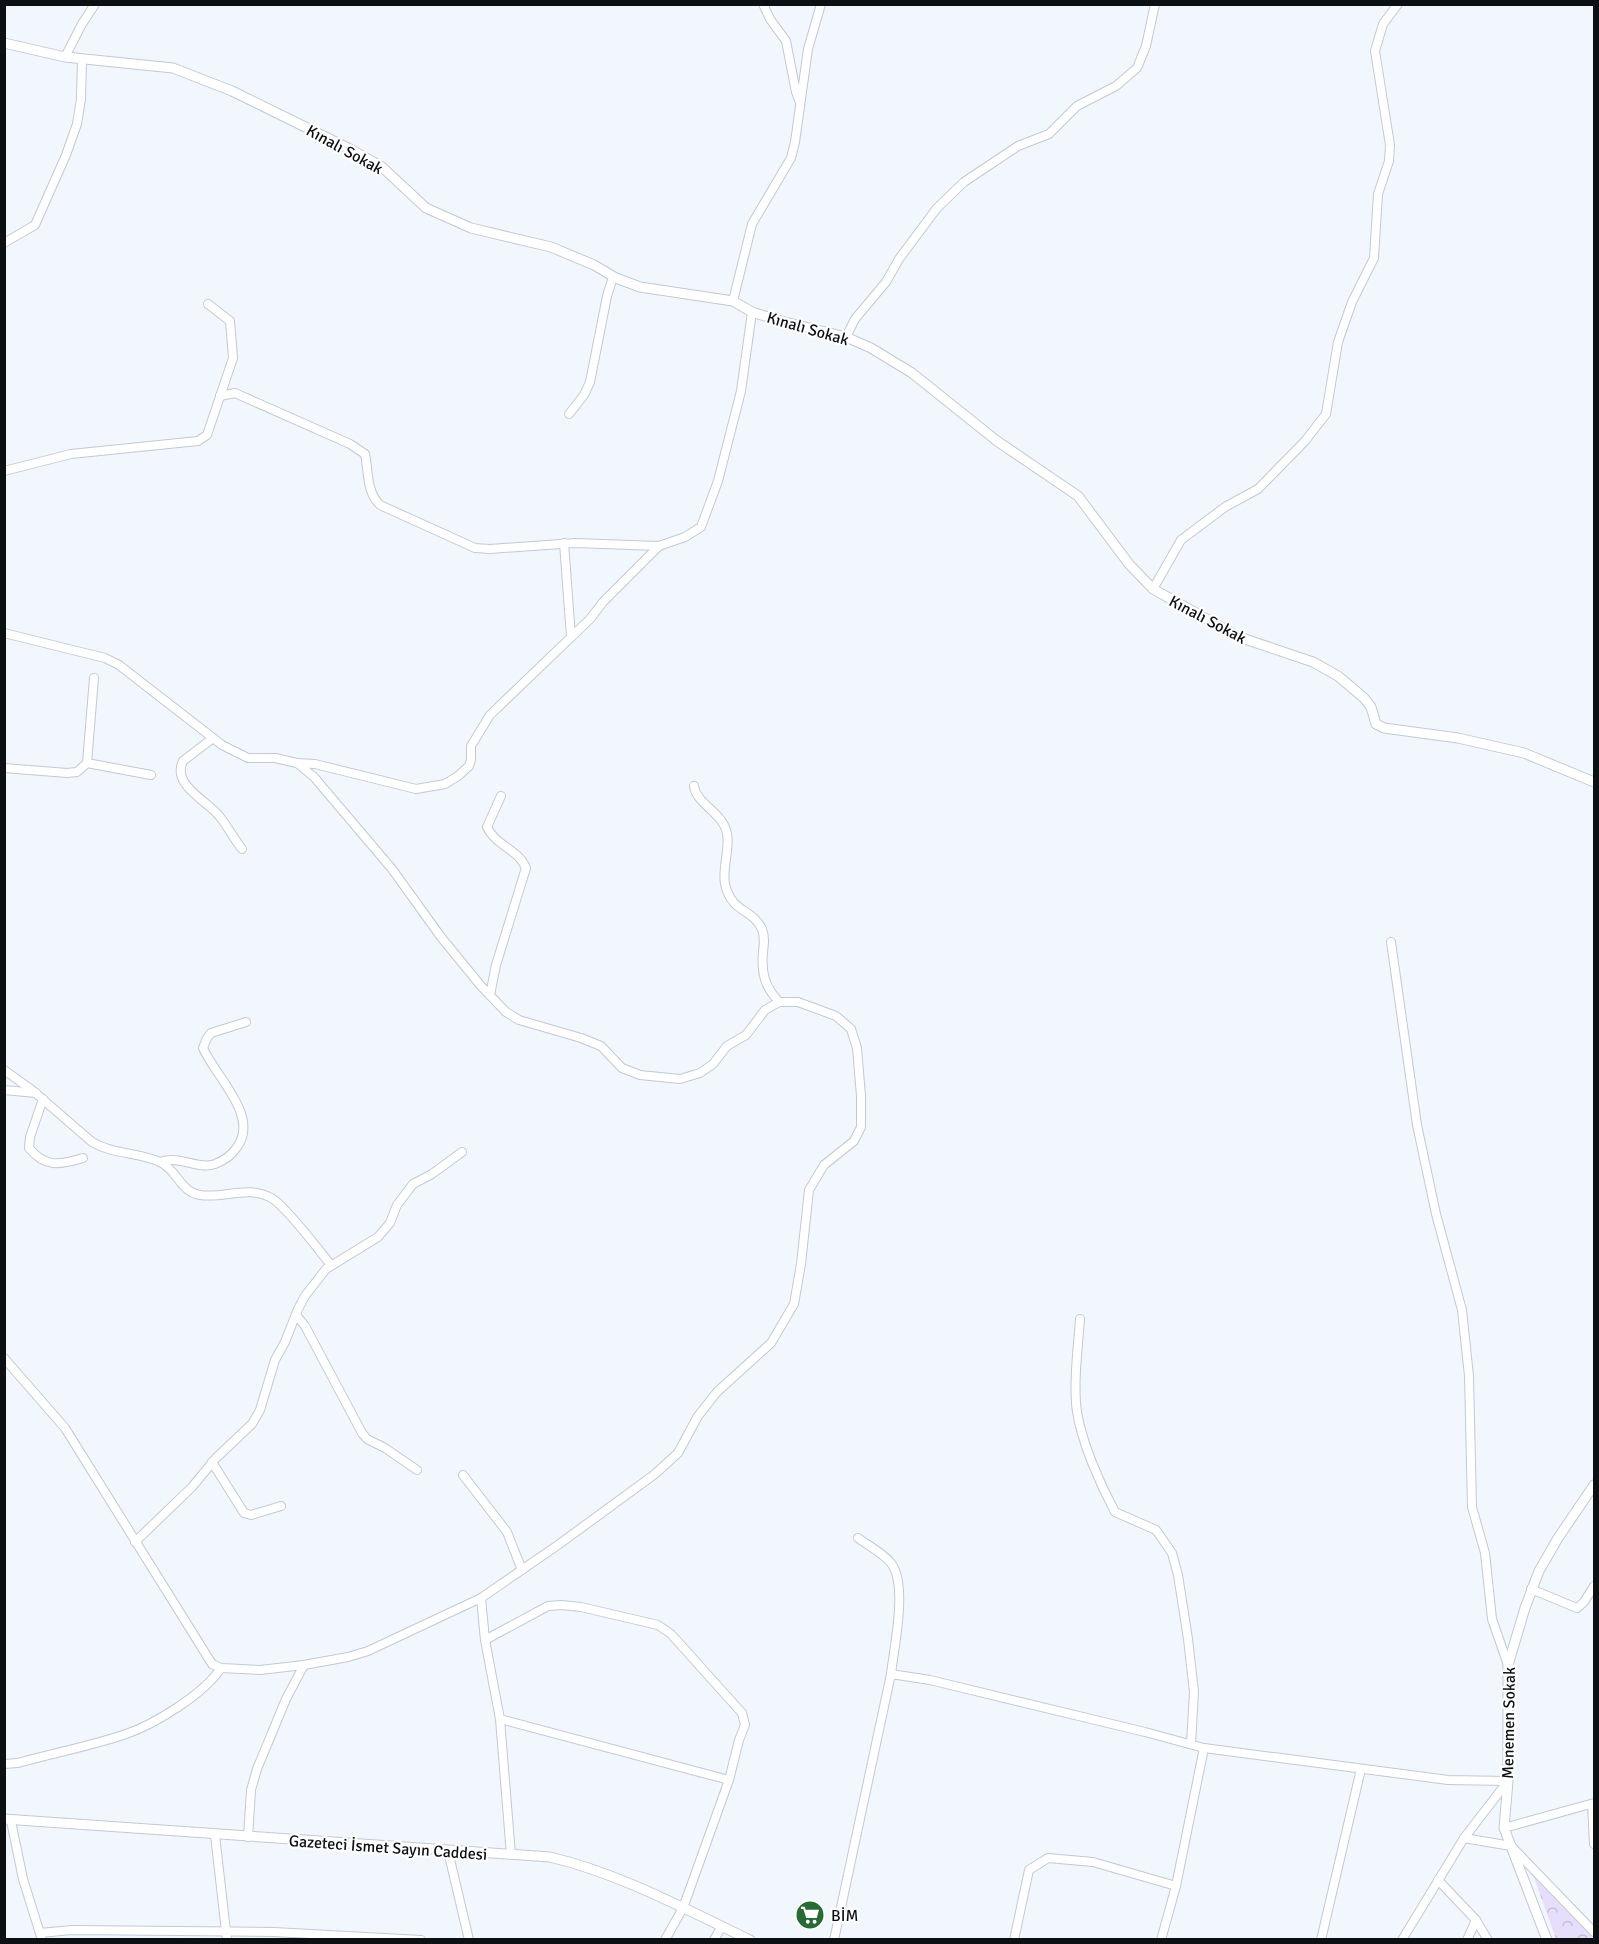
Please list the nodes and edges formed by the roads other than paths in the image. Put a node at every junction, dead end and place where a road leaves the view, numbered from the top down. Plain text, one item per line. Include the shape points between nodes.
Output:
1 (95, 4) edge
2 (763, 4) edge
3 (820, 4) edge
4 (1155, 4) edge
5 (1398, 4) edge
6 (4, 43) edge
7 (65, 57) junction
8 (82, 60) junction
9 (800, 102) junction
10 (4, 243) edge
11 (613, 277) junction
12 (733, 301) junction
13 (208, 304) dead end
14 (752, 312) junction
15 (846, 337) junction
16 (220, 396) junction
17 (569, 414) dead end
18 (4, 471) edge
19 (564, 543) junction
20 (659, 546) junction
21 (1152, 589) junction
22 (4, 633) edge
23 (571, 637) junction
24 (94, 678) dead end
25 (213, 738) junction
26 (87, 763) junction
27 (297, 763) junction
28 (4, 768) edge
29 (151, 775) dead end
30 (1594, 782) edge
31 (694, 786) dead end
32 (501, 796) dead end
33 (242, 849) dead end
34 (1391, 942) dead end
35 (490, 995) junction
36 (779, 1002) junction
37 (246, 1022) dead end
38 (4, 1070) edge
39 (4, 1090) edge
40 (36, 1094) junction
41 (43, 1100) junction
42 (462, 1152) dead end
43 (83, 1158) dead end
44 (160, 1162) junction
45 (331, 1265) junction
46 (296, 1315) junction
47 (1080, 1319) dead end
48 (4, 1358) edge
49 (212, 1462) junction
50 (417, 1470) dead end
51 (463, 1475) dead end
52 (1594, 1485) edge
53 (281, 1506) dead end
54 (858, 1538) dead end
55 (135, 1542) junction
56 (522, 1570) junction
57 (1594, 1586) edge
58 (1531, 1589) junction
59 (481, 1598) junction
60 (485, 1640) junction
61 (304, 1665) junction
62 (1508, 1665) junction
63 (220, 1668) junction
64 (891, 1674) junction
65 (500, 1719) junction
66 (1191, 1744) junction
67 (1204, 1748) junction
68 (4, 1764) edge
69 (1361, 1769) junction
70 (729, 1780) junction
71 (1508, 1781) junction
72 (1594, 1804) edge
73 (8, 1820) edge
74 (1504, 1828) junction
75 (215, 1835) junction
76 (248, 1837) junction
77 (1464, 1838) junction
78 (1594, 1844) edge
79 (1511, 1846) junction
80 (448, 1851) junction
81 (511, 1855) junction
82 (1438, 1880) junction
83 (1176, 1886) junction
84 (683, 1908) junction
85 (1476, 1920) junction
86 (722, 1926) junction
87 (1594, 1932) edge
88 (227, 1935) edge
89 (41, 1936) edge
90 (350, 1938) edge
91 (421, 1940) edge
92 (469, 1940) edge
93 (665, 1940) edge
94 (714, 1940) edge
95 (750, 1940) edge
96 (834, 1940) edge
97 (1014, 1940) edge
98 (1161, 1940) edge
99 (1321, 1940) edge
100 (1402, 1940) edge
101 (1467, 1940) edge
102 (1488, 1940) edge
103 (1547, 1940) edge

1 - 7 street
2 - 9 street via 786,41
3 - 9 street
4 - 15 street via 1137,68 1116,86 1077,106 1049,134 1018,146 964,182 937,208 855,319
5 - 21 street via 1383,24 1375,51 1390,145 1378,194 1374,258 1338,342 1326,414 1258,489 1225,507 1181,540
6 - 7 street, Kınalı Sokak
7 - 8 street, Kınalı Sokak
8 - 10 street via 77,124 66,155 36,225
8 - 11 street, Kınalı Sokak via 173,68 215,84 369,159 435,213 485,232 551,247
9 - 12 street via 791,158 752,224
11 - 12 street, Kınalı Sokak via 640,287
11 - 17 street via 590,382
12 - 14 street, Kınalı Sokak
13 - 16 street via 230,321 232,331 232,358
14 - 15 street, Kınalı Sokak
14 - 20 street via 741,391 718,481 701,527
15 - 21 street, Kınalı Sokak via 912,373 1006,447 1078,496
16 - 18 street via 207,435 198,441 70,454
16 - 19 street via 235,393 350,444 365,454 369,489 380,505 468,545 490,549
19 - 20 street
19 - 23 street
20 - 23 street
21 - 30 street, Kınalı Sokak via 1239,637 1313,662 1338,676 1364,698 1376,724 1384,728 1458,738 1524,753
22 - 25 street via 119,665
23 - 27 street via 490,715 471,746 468,766 445,784 416,789
24 - 26 street
25 - 27 street via 248,758
25 - 33 street via 183,761 181,777 221,817
26 - 28 street via 77,772 67,773
26 - 29 street
27 - 35 street via 314,777 392,869 441,937
31 - 36 street via 728,834 728,894 731,902 754,918 763,933 765,982
32 - 35 street via 487,827 490,834 523,860 526,868
34 - 62 street via 1417,1125 1462,1310 1469,1376 1472,1507 1485,1553 1492,1619
35 - 36 street via 519,1020 601,1046 622,1068 640,1076 680,1079 713,1064 727,1046 746,1035 765,1010
36 - 56 street via 798,1002 836,1016 851,1029 857,1048 861,1096 861,1127 854,1141 824,1165 809,1190 794,1304 771,1343 717,1392 698,1416 678,1453
37 - 44 street via 211,1034 203,1048 243,1118 241,1141 226,1158 213,1164 171,1158
38 - 40 street
39 - 40 street
40 - 41 street
41 - 43 street via 29,1148 37,1159 53,1164
41 - 44 street via 102,1148
42 - 45 street via 413,1184 378,1237
44 - 45 street via 185,1188 200,1195 259,1193 274,1200
45 - 46 street via 304,1296
46 - 49 street via 252,1424
46 - 50 street via 362,1434
47 - 66 street via 1077,1411 1088,1449 1115,1512 1156,1530 1175,1564 1194,1692
48 - 55 street via 65,1428
49 - 53 street via 244,1513 251,1515
49 - 55 street
51 - 56 street via 507,1532
52 - 58 street, Menemen Sokak via 1549,1553
54 - 64 street via 881,1554 896,1572 899,1585
55 - 63 street via 212,1664
56 - 59 street
57 - 58 street via 1577,1608
58 - 62 street, Menemen Sokak
59 - 60 street
59 - 61 street via 368,1651
60 - 65 street
60 - 70 street via 548,1606 581,1607 658,1625 671,1634 742,1713 745,1725
61 - 63 street via 260,1670
61 - 76 street via 257,1769 251,1790
62 - 71 street, Menemen Sokak
63 - 68 street via 197,1693 128,1734
64 - 66 street via 930,1680
64 - 96 street
65 - 70 street
65 - 81 street
66 - 67 street
67 - 69 street
67 - 83 street
69 - 71 street via 1448,1780
69 - 99 street
70 - 84 street
71 - 74 street, Menemen Sokak
71 - 77 street
72 - 74 street
72 - 78 street
73 - 75 street, Gazeteci İsmet Sayın Caddesi
73 - 89 street
74 - 79 street, Menemen Sokak
75 - 76 street, Gazeteci İsmet Sayın Caddesi
75 - 88 street
76 - 80 street, Gazeteci İsmet Sayın Caddesi
77 - 79 street
77 - 82 street
79 - 87 street
79 - 103 street, Menemen Sokak
80 - 81 street, Gazeteci İsmet Sayın Caddesi
80 - 92 street
81 - 84 street, Gazeteci İsmet Sayın Caddesi via 550,1857 584,1866
82 - 85 street
82 - 100 street
83 - 97 street via 1093,1862 1048,1858 1029,1870
83 - 98 street
84 - 86 street, Gazeteci İsmet Sayın Caddesi
84 - 93 street
85 - 101 street
85 - 102 street
86 - 94 street
86 - 95 street, Gazeteci İsmet Sayın Caddesi
88 - 89 street via 72,1930
88 - 90 street via 274,1932
90 - 91 street

